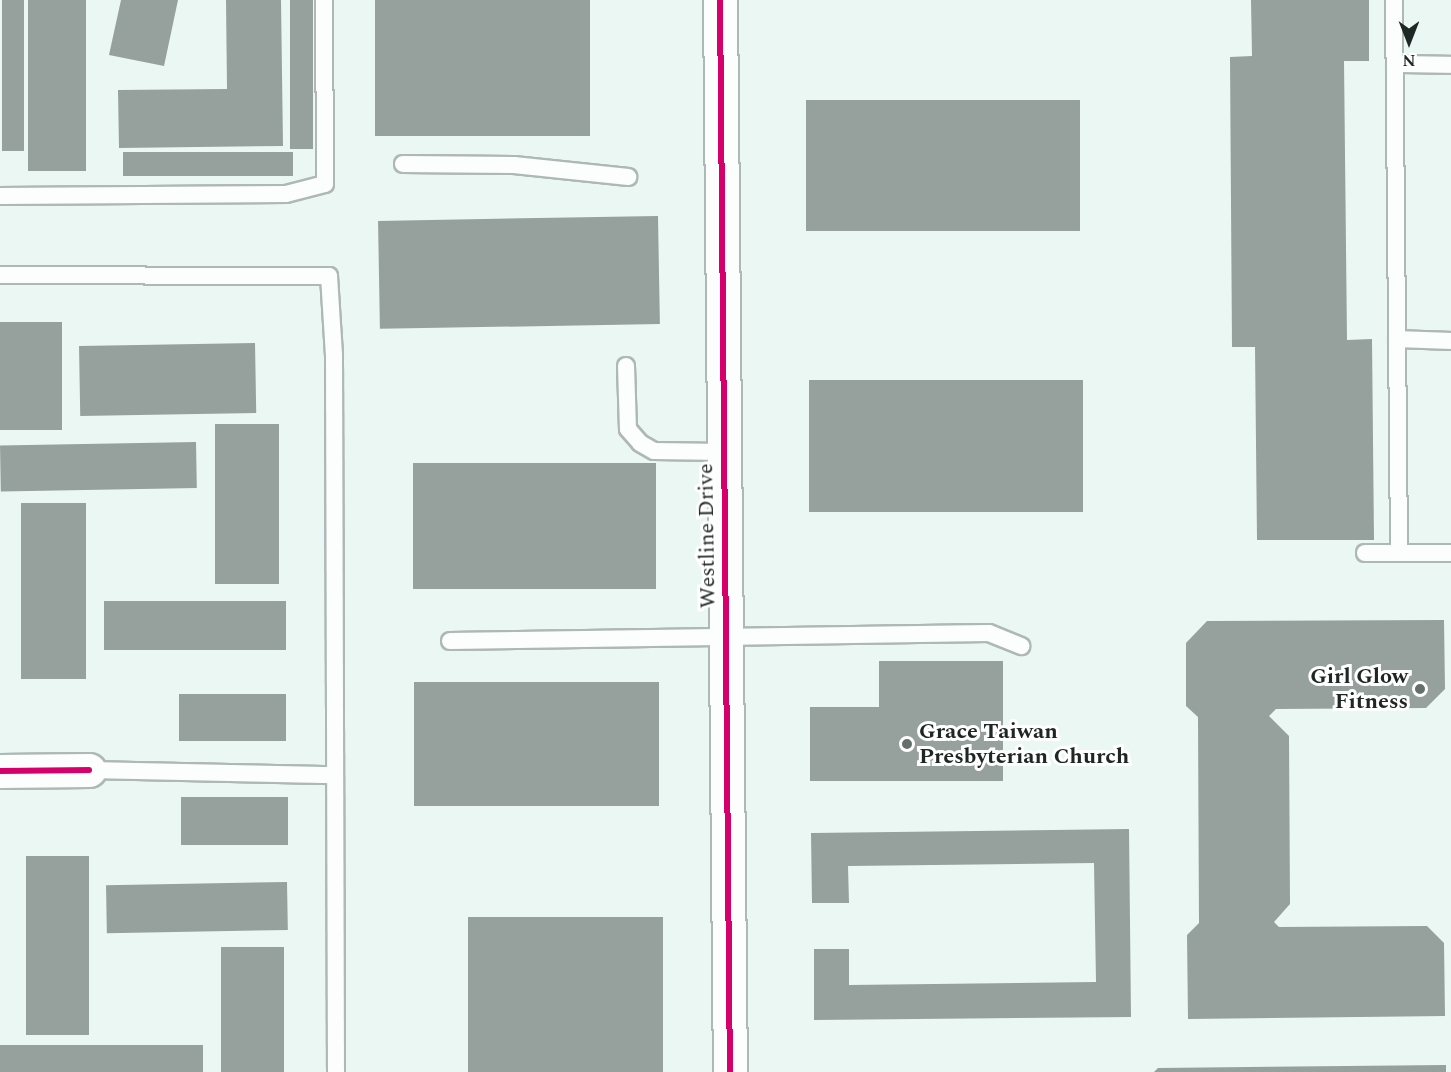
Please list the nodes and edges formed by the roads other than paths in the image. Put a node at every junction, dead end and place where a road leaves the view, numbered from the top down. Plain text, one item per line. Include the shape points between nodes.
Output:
1 (324, 0) edge
2 (720, 0) edge
3 (1394, 0) edge
4 (1395, 64) junction
5 (1451, 65) edge
6 (403, 164) dead end
7 (628, 177) dead end
8 (0, 196) edge
9 (0, 275) edge
10 (1397, 339) junction
11 (1451, 341) edge
12 (626, 366) dead end
13 (724, 452) junction
14 (1365, 553) dead end
15 (1399, 553) junction
16 (1451, 553) edge
17 (726, 639) junction
18 (450, 641) dead end
19 (1021, 646) dead end
20 (89, 770) joint
21 (0, 771) edge
22 (335, 776) junction
23 (336, 1072) edge
24 (730, 1072) edge

1 - 8 lane via 325,184 286,194
2 - 13 street, Westline Drive
3 - 4 lane
4 - 5 lane
4 - 10 lane
6 - 7 lane via 514,165
9 - 22 lane via 329,276
10 - 11 lane
10 - 15 lane
12 - 13 lane via 628,429 640,443 654,451
13 - 17 street, Westline Drive
14 - 15 lane
15 - 16 lane
17 - 18 lane
17 - 19 lane via 989,633
17 - 24 street, Westline Drive
20 - 21 street
20 - 22 lane
22 - 23 lane

